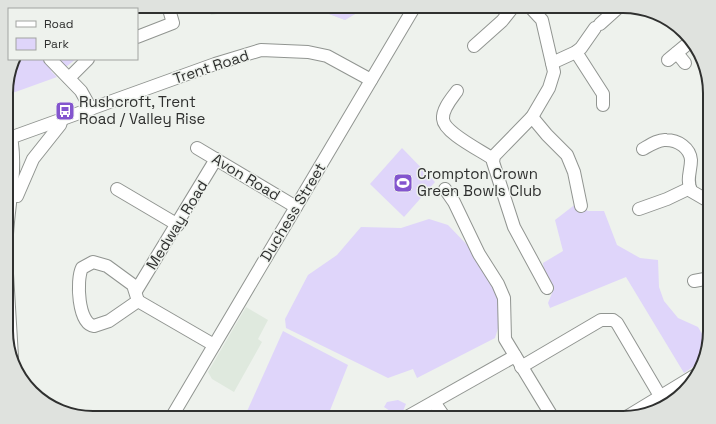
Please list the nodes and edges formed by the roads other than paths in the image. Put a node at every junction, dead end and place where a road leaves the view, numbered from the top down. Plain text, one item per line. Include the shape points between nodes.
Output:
1 (170, 13) edge
2 (412, 13) edge
3 (507, 13) edge
4 (536, 13) edge
5 (612, 13) edge
6 (138, 37) edge
7 (687, 44) edge
8 (474, 46) dead end
9 (576, 52) junction
10 (51, 60) edge
11 (87, 60) edge
12 (552, 63) junction
13 (685, 63) dead end
14 (69, 78) junction
15 (371, 80) junction
16 (457, 91) dead end
17 (603, 105) dead end
18 (91, 109) junction
19 (532, 117) junction
20 (62, 119) junction
21 (13, 137) edge
22 (13, 148) edge
23 (197, 148) dead end
24 (643, 149) dead end
25 (493, 159) junction
26 (216, 160) junction
27 (13, 179) edge
28 (117, 188) dead end
29 (690, 188) junction
30 (445, 189) dead end
31 (13, 197) edge
32 (703, 198) edge
33 (581, 206) dead end
34 (296, 207) junction
35 (639, 209) dead end
36 (178, 225) junction
37 (703, 279) edge
38 (694, 281) dead end
39 (547, 288) dead end
40 (137, 296) junction
41 (214, 345) junction
42 (515, 356) junction
43 (521, 367) junction
44 (687, 379) edge
45 (660, 396) junction
46 (434, 402) junction
47 (639, 409) edge
48 (175, 411) edge
49 (418, 411) edge
50 (440, 411) edge
51 (549, 411) edge

1 - 6 street via 173,23
2 - 15 street, Duchess Street
3 - 8 street via 502,21
4 - 12 street via 542,20
5 - 9 street
7 - 13 street via 672,57
9 - 12 street
9 - 17 street via 603,94
10 - 14 street
11 - 14 street
12 - 19 street via 554,72 549,88
14 - 18 street via 81,91
15 - 18 street, Trent Road via 327,56 308,52 261,50
15 - 34 street, Duchess Street
16 - 25 street via 444,111 446,128
18 - 20 street, Trent Road
19 - 25 street
19 - 33 street via 567,155 574,172
20 - 21 street, Trent Road
20 - 31 street via 33,159 16,196
22 - 27 street
23 - 26 street, Avon Road
24 - 29 street via 666,139 685,147 690,154 691,162 688,176
25 - 39 street via 514,227
26 - 34 street, Avon Road
26 - 36 street, Medway Road
28 - 36 street
29 - 32 street
29 - 35 street
30 - 42 street via 504,298 505,339
34 - 41 street, Duchess Street
36 - 40 street, Medway Road
37 - 38 street
40 - 40 street via 109,321 100,326 90,326 83,316 81,306 78,281 80,272 86,265 99,263 133,285
40 - 41 street
41 - 48 street, Duchess Street
42 - 43 street
42 - 46 street
43 - 45 street via 601,320 612,320 617,324
43 - 51 street
44 - 45 street
45 - 47 street
46 - 49 street
46 - 50 street

